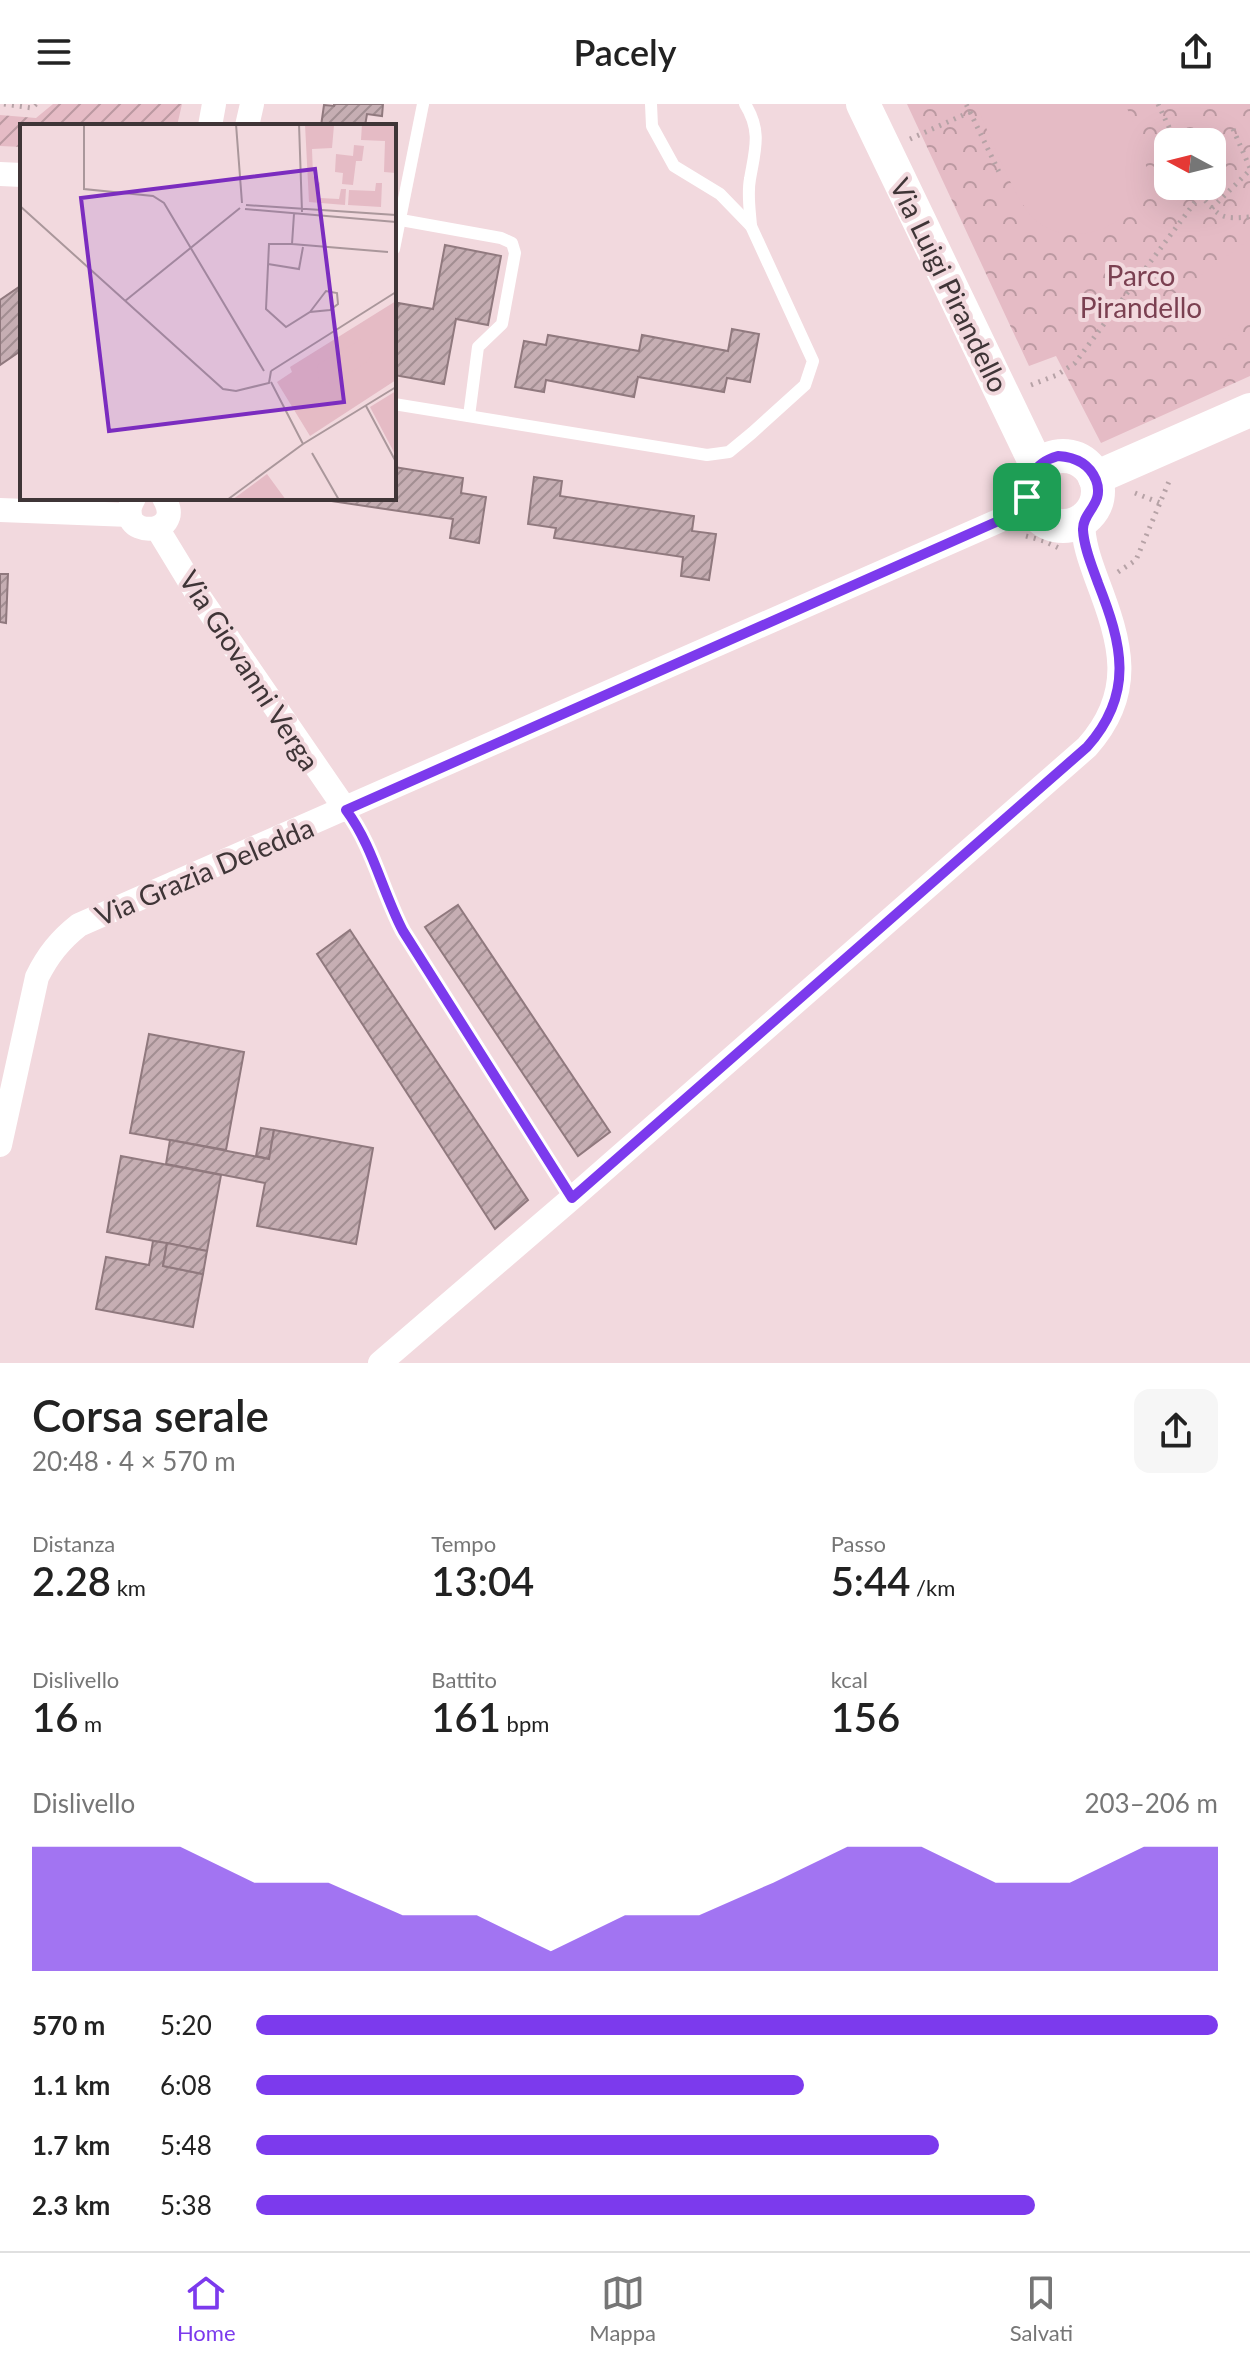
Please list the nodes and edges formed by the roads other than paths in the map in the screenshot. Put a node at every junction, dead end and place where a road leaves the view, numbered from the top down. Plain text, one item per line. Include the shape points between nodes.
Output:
1 (214, 104) edge
2 (252, 104) edge
3 (423, 104) edge
4 (651, 104) edge
5 (745, 104) edge
6 (863, 104) edge
7 (210, 124) edge
8 (247, 124) edge
9 (0, 174) edge
10 (20, 175) edge
11 (401, 220) junction
12 (751, 226) junction
13 (396, 241) edge
14 (396, 404) edge
15 (1250, 410) edge
16 (469, 416) junction
17 (1037, 466) junction
18 (1095, 478) junction
19 (164, 500) edge
20 (132, 507) edge
21 (0, 510) edge
22 (1083, 521) junction
23 (1024, 522) junction
24 (157, 528) junction
25 (346, 810) junction
26 (0, 1145) edge
27 (572, 1198) junction
28 (380, 1363) edge

1 - 7 street
2 - 8 street
3 - 11 lane
4 - 12 lane via 652,126 674,166 720,194
5 - 12 lane via 755,119
6 - 17 street, Via Luigi Pirandello
9 - 10 street
11 - 13 lane
11 - 16 lane via 512,243 515,253 502,324 478,347
12 - 16 lane via 813,361 805,385 729,452 707,455
14 - 16 lane
15 - 18 street
17 - 18 street via 1069,456 1090,468
17 - 23 street via 1027,486
18 - 22 street via 1097,502
19 - 24 street via 168,515
20 - 21 street
20 - 24 street via 141,528
22 - 23 street via 1059,527 1037,517
22 - 27 street via 1088,557 1115,626 1121,669 1113,706 1099,734
23 - 25 street, Via Grazia Deledda
24 - 25 street, Via Giovanni Verga
25 - 26 street, Via Grazia Deledda via 103,914 62,939 37,977
25 - 27 lane via 363,832 403,931
27 - 28 street

